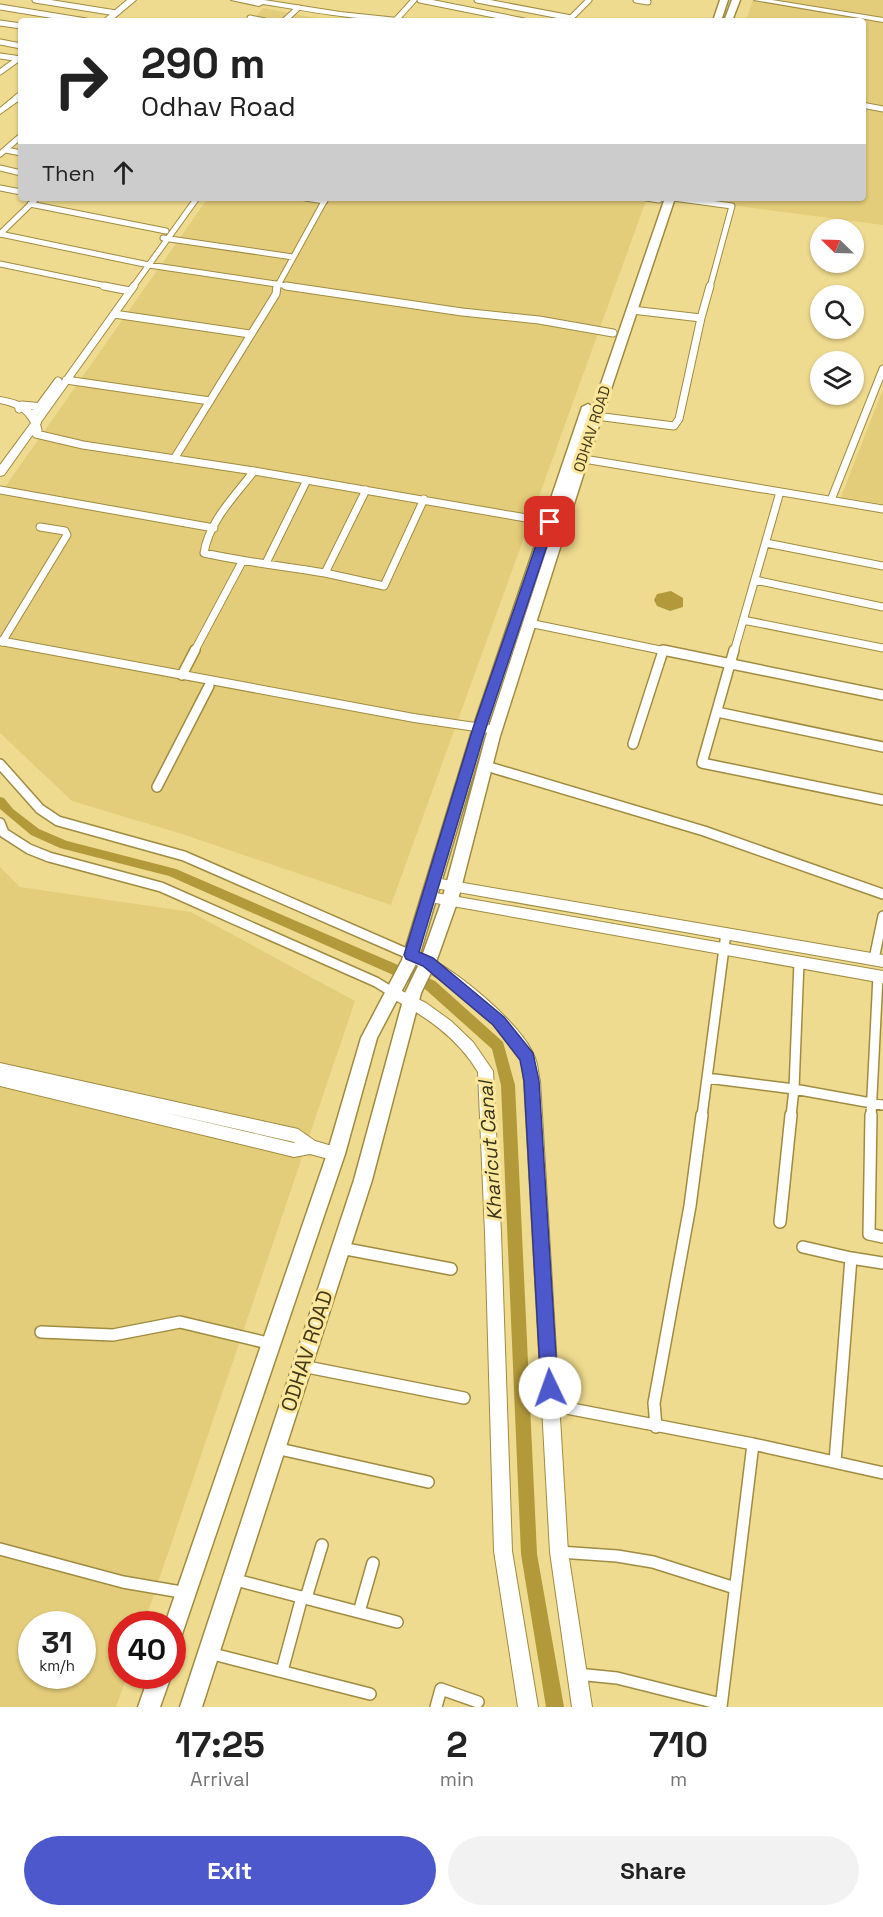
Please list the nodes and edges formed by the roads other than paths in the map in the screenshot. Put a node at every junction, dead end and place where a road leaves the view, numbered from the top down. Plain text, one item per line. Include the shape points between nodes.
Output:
1 (4, 0) edge
2 (35, 0) edge
3 (134, 0) edge
4 (235, 0) edge
5 (250, 0) edge
6 (414, 0) edge
7 (420, 0) edge
8 (477, 0) edge
9 (589, 0) edge
10 (636, 0) edge
11 (724, 0) edge
12 (736, 0) edge
13 (758, 0) edge
14 (783, 0) edge
15 (648, 2) dead end
16 (52, 3) junction
17 (0, 5) edge
18 (297, 9) junction
19 (39, 13) junction
20 (116, 13) junction
21 (68, 18) edge
22 (110, 18) edge
23 (114, 18) edge
24 (287, 18) edge
25 (359, 18) edge
26 (371, 18) edge
27 (399, 18) edge
28 (509, 18) edge
29 (560, 18) edge
30 (571, 18) edge
31 (718, 18) edge
32 (729, 18) edge
33 (883, 18) edge
34 (0, 22) edge
35 (18, 25) edge
36 (0, 42) edge
37 (18, 45) edge
38 (0, 56) edge
39 (18, 59) edge
40 (18, 60) edge
41 (0, 72) edge
42 (18, 96) edge
43 (866, 106) edge
44 (883, 108) edge
45 (0, 111) edge
46 (18, 139) edge
47 (6, 150) junction
48 (18, 152) edge
49 (0, 154) edge
50 (0, 168) edge
51 (18, 171) edge
52 (0, 188) edge
53 (18, 191) edge
54 (34, 201) edge
55 (188, 201) edge
56 (194, 201) edge
57 (324, 201) edge
58 (661, 201) edge
59 (661, 201) edge
60 (688, 201) edge
61 (30, 204) junction
62 (0, 234) edge
63 (165, 236) junction
64 (293, 257) junction
65 (0, 264) edge
66 (146, 264) junction
67 (277, 285) junction
68 (127, 290) junction
69 (632, 310) junction
70 (114, 314) junction
71 (701, 318) junction
72 (613, 333) junction
73 (250, 334) junction
74 (883, 369) edge
75 (66, 380) junction
76 (0, 400) edge
77 (210, 401) junction
78 (0, 405) edge
79 (21, 407) junction
80 (596, 416) junction
81 (36, 417) junction
82 (577, 458) junction
83 (174, 459) junction
84 (0, 462) edge
85 (254, 471) junction
86 (0, 473) edge
87 (307, 480) junction
88 (0, 490) edge
89 (366, 490) junction
90 (780, 492) junction
91 (424, 499) junction
92 (831, 500) junction
93 (883, 509) edge
94 (556, 523) junction
95 (40, 527) dead end
96 (214, 528) junction
97 (766, 543) junction
98 (242, 562) junction
99 (266, 563) junction
100 (883, 566) edge
101 (325, 573) junction
102 (755, 580) junction
103 (883, 607) edge
104 (744, 620) junction
105 (529, 623) junction
106 (1, 644) edge
107 (883, 648) edge
108 (663, 651) junction
109 (731, 665) junction
110 (182, 675) junction
111 (209, 686) junction
112 (883, 695) edge
113 (717, 712) junction
114 (487, 732) junction
115 (633, 744) dead end
116 (883, 747) edge
117 (0, 764) edge
118 (486, 766) junction
119 (157, 787) dead end
120 (883, 800) edge
121 (0, 823) edge
122 (432, 890) junction
123 (452, 893) junction
124 (883, 894) edge
125 (883, 916) edge
126 (726, 933) junction
127 (724, 949) junction
128 (411, 958) junction
129 (879, 960) edge
130 (428, 962) junction
131 (799, 962) junction
132 (880, 977) edge
133 (404, 993) junction
134 (0, 1069) edge
135 (707, 1078) junction
136 (0, 1080) edge
137 (794, 1089) junction
138 (872, 1102) junction
139 (883, 1105) edge
140 (310, 1147) junction
141 (336, 1154) junction
142 (780, 1222) dead end
143 (883, 1237) edge
144 (803, 1247) dead end
145 (341, 1248) junction
146 (851, 1257) junction
147 (883, 1263) edge
148 (451, 1269) dead end
149 (41, 1332) dead end
150 (273, 1344) junction
151 (302, 1366) junction
152 (464, 1398) dead end
153 (551, 1406) junction
154 (656, 1427) junction
155 (753, 1444) junction
156 (276, 1448) junction
157 (835, 1462) junction
158 (883, 1473) edge
159 (428, 1482) dead end
160 (322, 1545) dead end
161 (0, 1549) edge
162 (559, 1552) junction
163 (373, 1563) dead end
164 (232, 1579) junction
165 (735, 1588) junction
166 (187, 1593) junction
167 (304, 1598) junction
168 (181, 1611) edge
169 (359, 1612) junction
170 (397, 1622) dead end
171 (209, 1653) junction
172 (282, 1671) junction
173 (576, 1674) junction
174 (155, 1689) edge
175 (370, 1694) dead end
176 (478, 1702) dead end
177 (721, 1706) edge
178 (149, 1707) edge
179 (192, 1707) edge
180 (436, 1707) edge
181 (528, 1707) edge
182 (582, 1707) edge

1 - 17 street
2 - 16 street
3 - 20 street
3 - 23 street
4 - 18 street
5 - 18 street
6 - 27 street
7 - 28 street
8 - 29 street
9 - 30 street
10 - 15 street
11 - 31 main road
12 - 32 main road
13 - 33 street
14 - 33 street
16 - 19 street
16 - 20 street
17 - 19 street
18 - 24 street
18 - 25 street
18 - 26 street
19 - 21 street
20 - 22 street
34 - 35 street
36 - 37 street
38 - 39 street
40 - 41 street
42 - 45 street
43 - 44 street
46 - 47 street
47 - 48 street
47 - 49 street
50 - 51 street
52 - 53 street
54 - 61 street
55 - 63 street
56 - 63 street
57 - 64 street
58 - 69 main road, ODHAV ROAD
59 - 72 main road, ODHAV ROAD
60 - 71 street via 732,206
61 - 62 street
61 - 63 street
62 - 66 street
63 - 64 street
63 - 66 street
64 - 67 street
65 - 68 street
66 - 67 street
66 - 68 street
67 - 72 street
67 - 73 street via 276,294
68 - 70 street
68 - 81 street
69 - 71 street
69 - 80 main road, ODHAV ROAD
70 - 73 street
70 - 75 street
71 - 80 street via 676,425
72 - 82 main road, ODHAV ROAD
73 - 77 street
74 - 92 street
75 - 77 street
75 - 81 street
76 - 79 street
77 - 83 street
78 - 79 street
79 - 81 street
79 - 81 street
80 - 82 main road, ODHAV ROAD
81 - 83 street via 36,434
81 - 84 street
81 - 86 street
82 - 90 street
82 - 94 main road, ODHAV ROAD
83 - 85 street
85 - 87 street
85 - 96 street
87 - 89 street
87 - 99 street
88 - 96 street
89 - 91 street
89 - 101 street
90 - 92 street
90 - 97 street
91 - 94 street
91 - 101 street via 384,586
92 - 93 street
94 - 105 main road, ODHAV ROAD
94 - 114 main road, ODHAV ROAD
95 - 106 street via 65,531 67,535
96 - 98 street via 204,553
97 - 100 street
97 - 102 street
98 - 99 street
98 - 110 street
99 - 101 street
102 - 103 street
102 - 104 street
104 - 107 street
104 - 109 street
105 - 108 street
105 - 114 main road, ODHAV ROAD
106 - 110 street
106 - 111 street
108 - 109 street
108 - 115 street
109 - 112 street
109 - 113 street
110 - 114 street
111 - 114 street
111 - 119 street
113 - 116 street
113 - 120 street via 702,763
114 - 118 main road, ODHAV ROAD
114 - 122 main road, ODHAV ROAD
117 - 128 street via 40,809 58,821 184,856
118 - 123 main road, ODHAV ROAD
118 - 124 street via 704,831
121 - 133 street via 4,833 39,853 161,886
122 - 123 street
122 - 128 main road, ODHAV ROAD
123 - 126 street
123 - 127 street
123 - 130 main road, ODHAV ROAD
125 - 129 street
126 - 127 street
126 - 129 street
127 - 131 street
127 - 135 street
128 - 130 street
128 - 133 main road, ODHAV ROAD
130 - 133 main road, ODHAV ROAD
130 - 153 street via 499,1021 528,1058
131 - 132 street
131 - 137 street
132 - 138 street
133 - 141 main road, ODHAV ROAD via 369,1038
133 - 145 main road, ODHAV ROAD via 363,1180
133 - 181 street via 475,1051 484,1071 503,1551
134 - 140 street via 298,1137
135 - 137 street
135 - 154 street via 690,1206 654,1403
136 - 140 street via 294,1150
137 - 138 street
137 - 142 street
138 - 139 street
138 - 143 street via 869,1234
140 - 141 street
141 - 150 main road, ODHAV ROAD
144 - 146 street
145 - 148 street
145 - 151 main road, ODHAV ROAD
146 - 147 street
146 - 157 street
149 - 150 street via 113,1335 180,1323
150 - 166 main road, ODHAV ROAD
151 - 152 street
151 - 156 main road, ODHAV ROAD
153 - 154 street
153 - 162 street
154 - 155 street
155 - 157 street
155 - 165 street
156 - 159 street
156 - 164 main road, ODHAV ROAD
157 - 158 street
160 - 167 street
161 - 166 street via 123,1582
162 - 165 street via 653,1562
162 - 173 street
163 - 169 street
164 - 167 street
164 - 171 main road, ODHAV ROAD
165 - 177 street
166 - 168 main road, ODHAV ROAD
167 - 169 street
167 - 172 street
169 - 170 street
171 - 172 street
171 - 179 main road, ODHAV ROAD
172 - 175 street
173 - 177 street via 617,1678
173 - 182 street
174 - 178 main road
176 - 180 street via 441,1689

